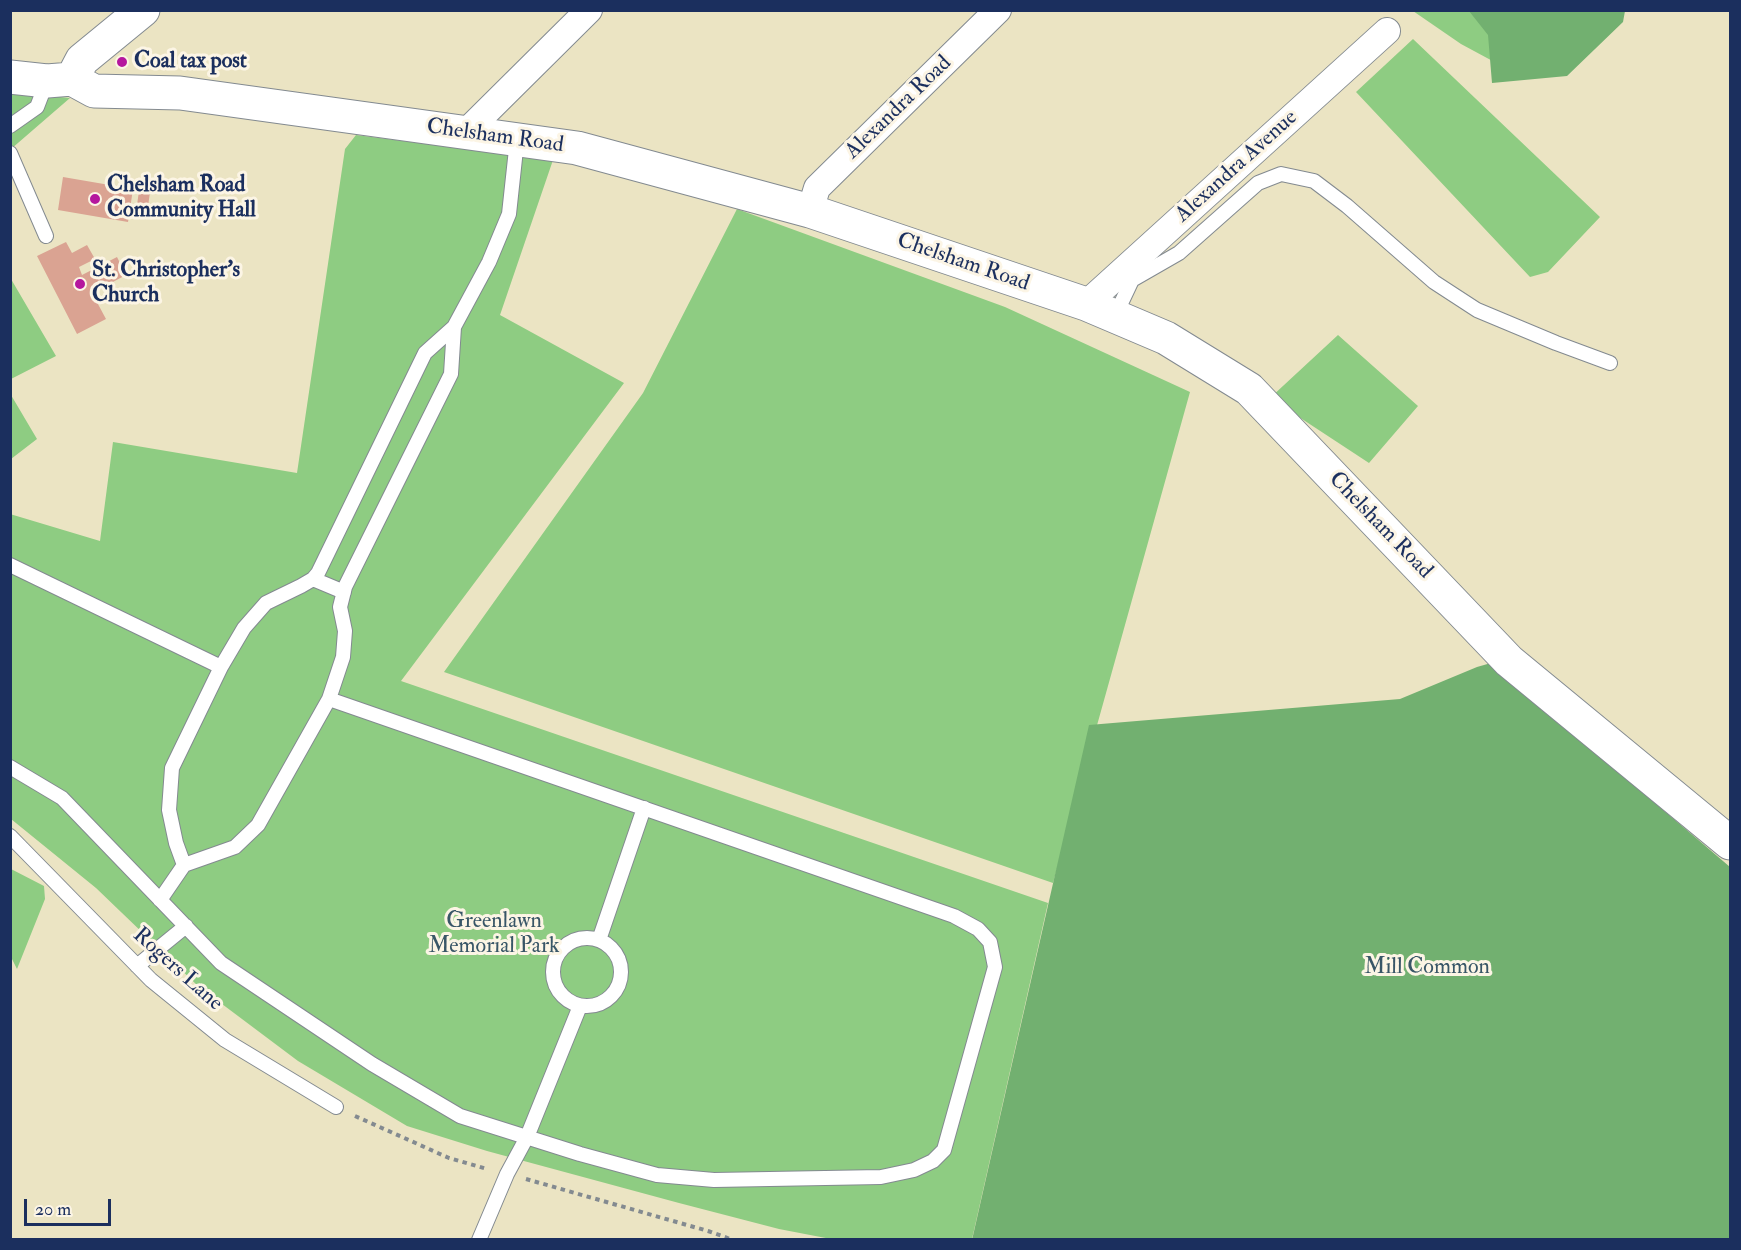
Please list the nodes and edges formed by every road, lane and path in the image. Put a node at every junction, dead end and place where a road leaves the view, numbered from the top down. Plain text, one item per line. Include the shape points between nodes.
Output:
1 (143, 10) edge
2 (589, 10) edge
3 (998, 10) edge
4 (1387, 31) dead end
5 (10, 77) edge
6 (59, 80) junction
7 (10, 126) edge
8 (465, 133) junction
9 (517, 140) junction
10 (10, 153) edge
11 (810, 211) junction
12 (46, 236) dead end
13 (1101, 310) junction
14 (454, 327) junction
15 (1610, 363) dead end
16 (10, 565) edge
17 (313, 579) junction
18 (344, 592) junction
19 (221, 667) junction
20 (329, 699) junction
21 (10, 767) edge
22 (645, 808) junction
23 (10, 836) edge
24 (1731, 843) edge
25 (184, 864) junction
26 (160, 900) junction
27 (186, 926) junction
28 (599, 940) junction
29 (137, 966) junction
30 (580, 1006) junction
31 (336, 1107) joint
32 (527, 1137) junction
33 (507, 1174) junction
34 (479, 1239) edge
35 (733, 1239) edge

1 - 6 street
2 - 8 street
3 - 11 street, Alexandra Road via 817,188
4 - 13 street, Alexandra Avenue
5 - 6 street, Chelsham Road
6 - 7 lane via 37,107
6 - 8 street, Chelsham Road via 94,92 180,93
8 - 9 street, Chelsham Road
9 - 11 street, Chelsham Road via 577,148
9 - 14 lane via 509,214 489,262
10 - 12 lane
11 - 13 street, Chelsham Road
13 - 15 lane via 1132,280 1179,253 1258,183 1281,174 1314,181 1434,282 1477,310
13 - 24 street, Chelsham Road via 1166,338 1249,389 1509,662
14 - 17 lane via 425,353
14 - 18 lane via 451,374
16 - 19 lane
17 - 18 lane
17 - 19 lane via 266,603 244,628
18 - 20 lane via 340,606 345,631 343,657
19 - 25 lane via 172,768 169,810
20 - 22 lane
20 - 25 lane via 258,825 235,847
21 - 26 lane via 62,798
22 - 28 lane
22 - 32 lane via 954,916 978,928 990,942 995,967 944,1150 933,1161 914,1170 881,1177 714,1180 657,1175
23 - 29 lane, Rogers Lane
25 - 26 lane
26 - 27 lane
27 - 29 lane
27 - 32 lane via 221,963 372,1065 460,1116
28 - 30 lane via 609,946 621,964 618,987 602,1003
28 - 30 lane via 577,939 567,944 554,962 555,985 570,1002
29 - 31 lane, Rogers Lane via 225,1040
30 - 32 lane
31 - 33 path via 449,1158
32 - 33 lane
33 - 34 lane
33 - 35 path

